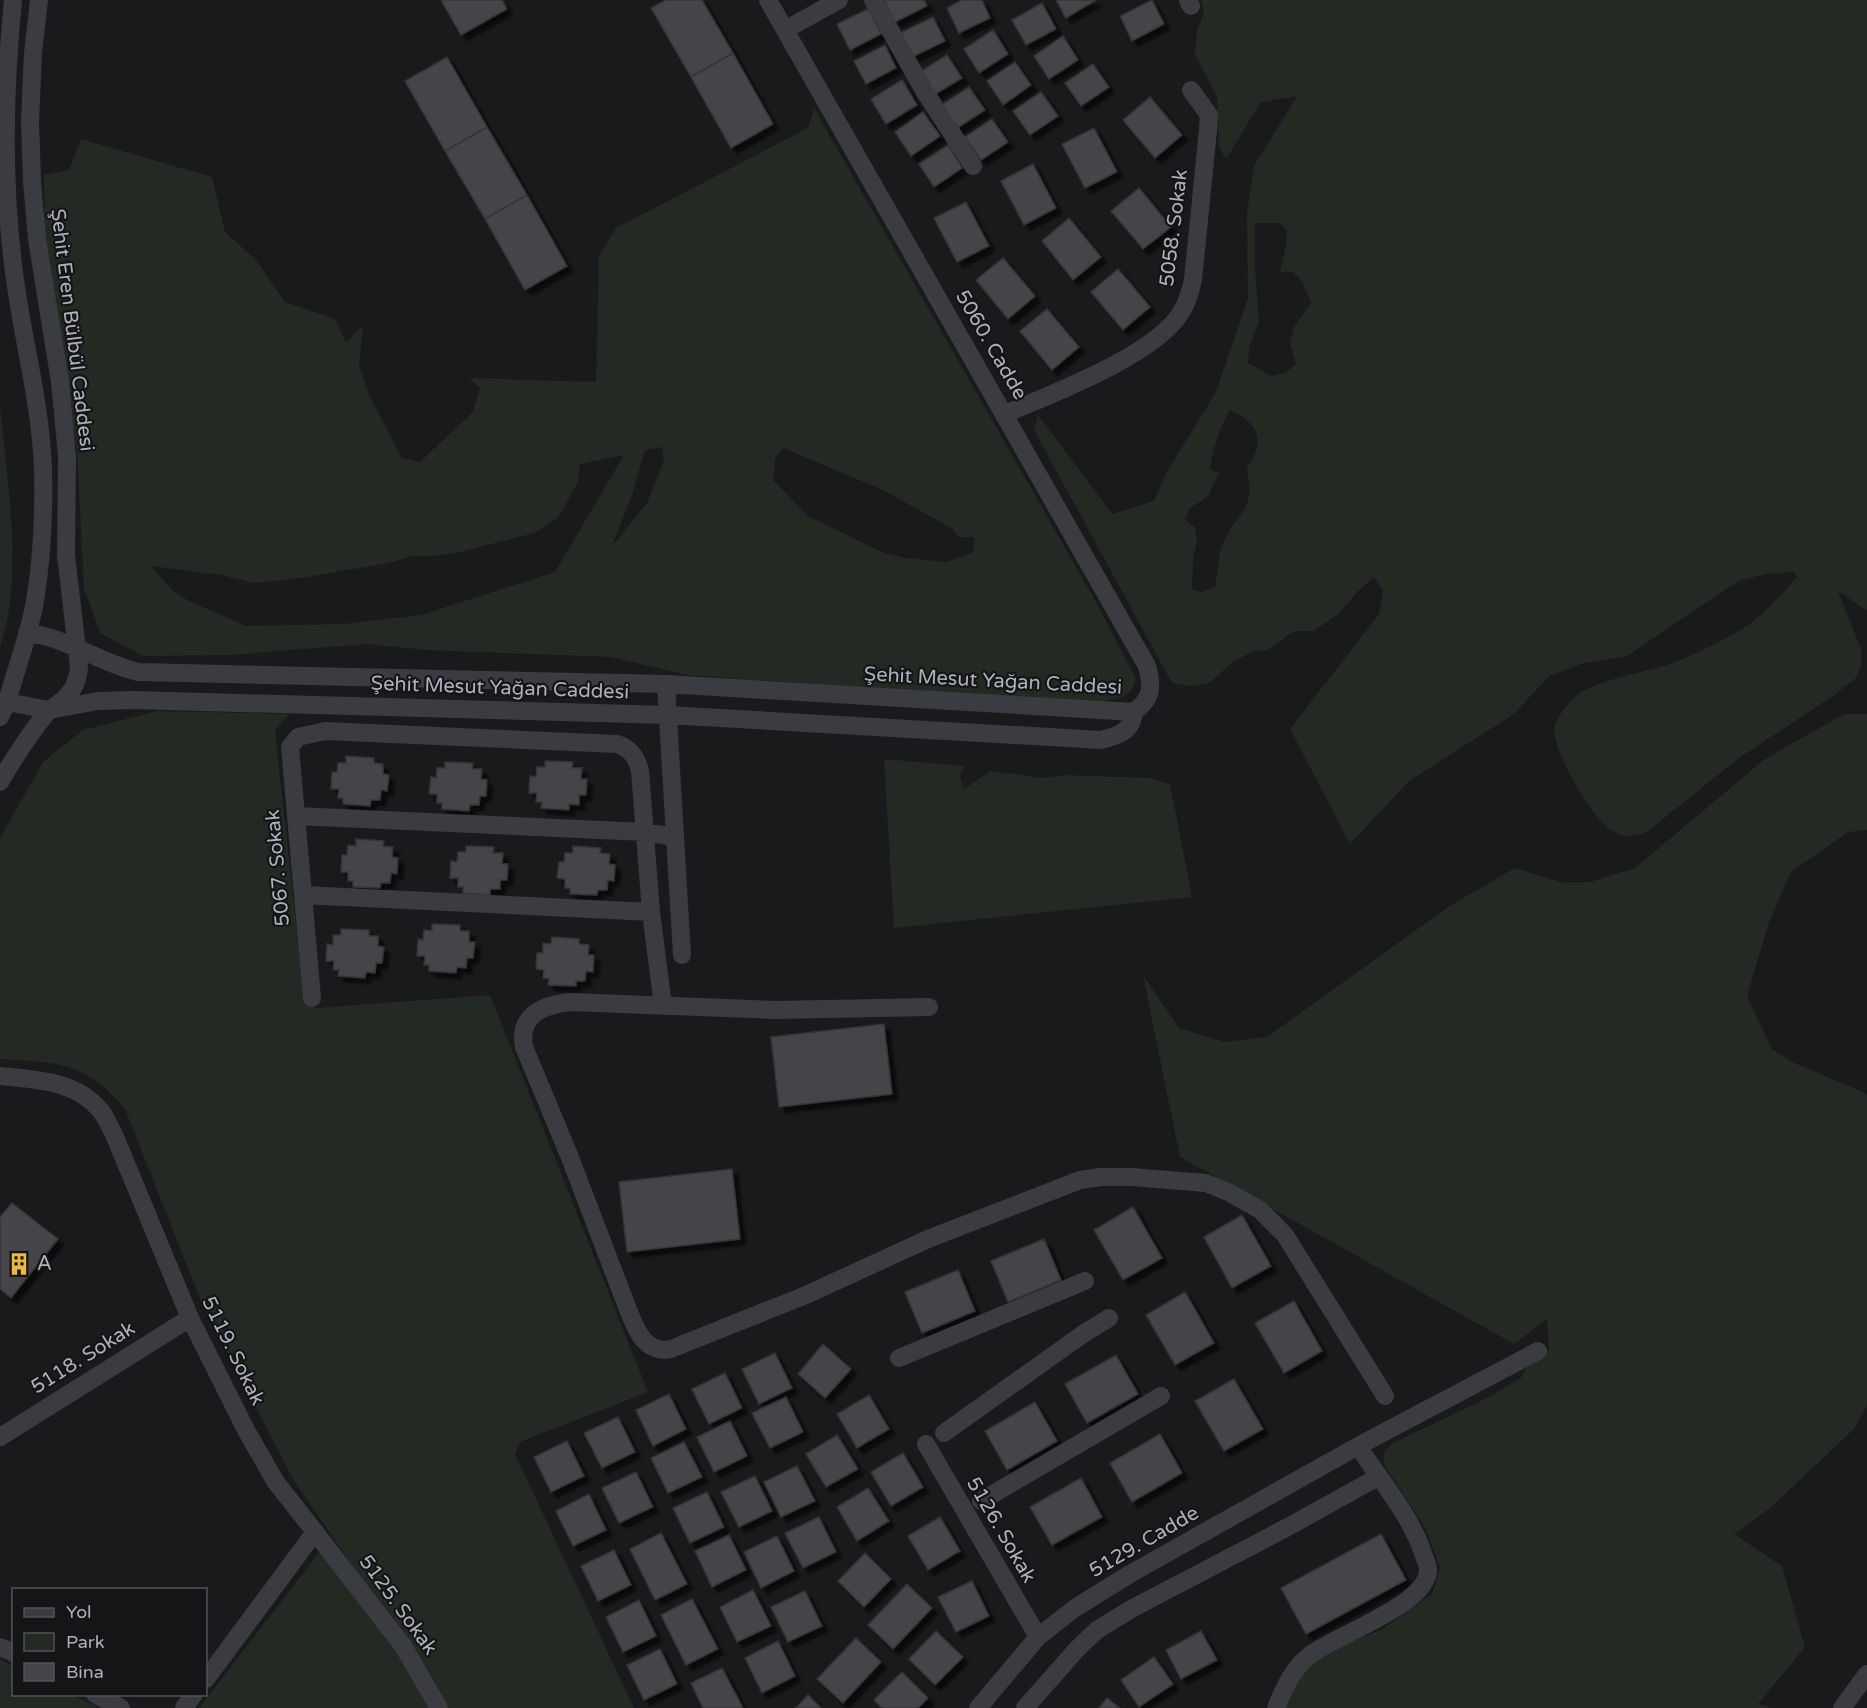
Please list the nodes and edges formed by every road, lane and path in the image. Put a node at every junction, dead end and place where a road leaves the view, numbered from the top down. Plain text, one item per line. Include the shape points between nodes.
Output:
1 (13, 0) edge
2 (39, 0) edge
3 (768, 0) edge
4 (839, 0) edge
5 (873, 0) edge
6 (785, 30) junction
7 (1191, 90) dead end
8 (973, 166) dead end
9 (1005, 414) junction
10 (27, 633) junction
11 (78, 649) junction
12 (666, 684) junction
13 (3, 709) edge
14 (49, 710) junction
15 (1134, 712) junction
16 (668, 715) junction
17 (0, 782) edge
18 (296, 816) junction
19 (645, 832) junction
20 (675, 837) junction
21 (303, 895) junction
22 (651, 912) junction
23 (682, 956) dead end
24 (312, 998) dead end
25 (663, 1006) junction
26 (929, 1007) dead end
27 (0, 1076) edge
28 (1085, 1281) dead end
29 (190, 1318) junction
30 (1109, 1318) dead end
31 (1538, 1351) dead end
32 (899, 1358) dead end
33 (1161, 1396) dead end
34 (1385, 1396) dead end
35 (944, 1433) dead end
36 (0, 1437) edge
37 (926, 1444) dead end
38 (1358, 1446) junction
39 (1377, 1477) junction
40 (981, 1501) dead end
41 (315, 1532) junction
42 (1038, 1637) junction
43 (1867, 1674) edge
44 (207, 1679) edge
45 (97, 1696) edge
46 (193, 1696) edge
47 (121, 1708) edge
48 (184, 1708) edge
49 (439, 1708) edge
50 (978, 1708) edge
51 (1025, 1708) edge
52 (1276, 1708) edge
53 (1842, 1708) edge

1 - 10 street via 5,124 6,199 43,469 41,543
2 - 11 street, Şehit Eren Bülbül Caddesi via 30,121 32,181 36,239 60,382 67,456 66,555
3 - 6 street, 5060. Cadde
4 - 6 street
5 - 8 street
6 - 9 street, 5060. Cadde
7 - 9 street, 5058. Sokak via 1209,115 1193,280 1179,316 1149,344 1088,378
9 - 15 street, 5060. Cadde via 1147,666 1149,695
10 - 11 street, Şehit Mesut Yağan Caddesi via 57,638
10 - 13 street
11 - 12 street, Şehit Mesut Yağan Caddesi via 138,672
11 - 14 street, Şehit Eren Bülbül Caddesi via 76,684 64,700
12 - 15 street, Şehit Mesut Yağan Caddesi
12 - 16 street
13 - 14 street
14 - 16 street, Şehit Mesut Yağan Caddesi via 98,701 134,700
14 - 17 street, Şehit Eren Bülbül Caddesi
15 - 16 street, Şehit Mesut Yağan Caddesi via 1128,729 1101,740
16 - 20 street
18 - 19 street
18 - 19 street, 5067. Sokak via 290,747 298,737 325,731 617,744 628,749 639,766
18 - 21 street, 5067. Sokak
19 - 20 street
19 - 22 street
20 - 23 street
21 - 22 street
21 - 24 street, 5067. Sokak
22 - 25 street
25 - 26 street via 776,1010
25 - 34 street via 557,1003 531,1016 522,1036 629,1312 647,1344 663,1351 671,1349 806,1295 928,1239 1080,1180 1132,1177 1206,1184 1249,1203 1269,1218 1285,1234
27 - 29 street, 5119. Sokak via 47,1080 66,1086 85,1096 101,1112 113,1132
28 - 32 street
29 - 36 street, 5118. Sokak
29 - 41 street, 5119. Sokak via 275,1481
30 - 35 street
31 - 38 street, 5129. Cadde
33 - 40 street
37 - 42 street, 5126. Sokak
38 - 39 street
38 - 42 street, 5129. Cadde via 1131,1574 1075,1608
39 - 51 street via 1097,1630
39 - 52 street via 1396,1500 1420,1542 1428,1569 1426,1583 1398,1607 1310,1655 1285,1684
41 - 44 street
41 - 49 street, 5125. Sokak via 403,1646
42 - 50 street, 5129. Cadde
43 - 53 street
45 - 47 street
46 - 48 street

